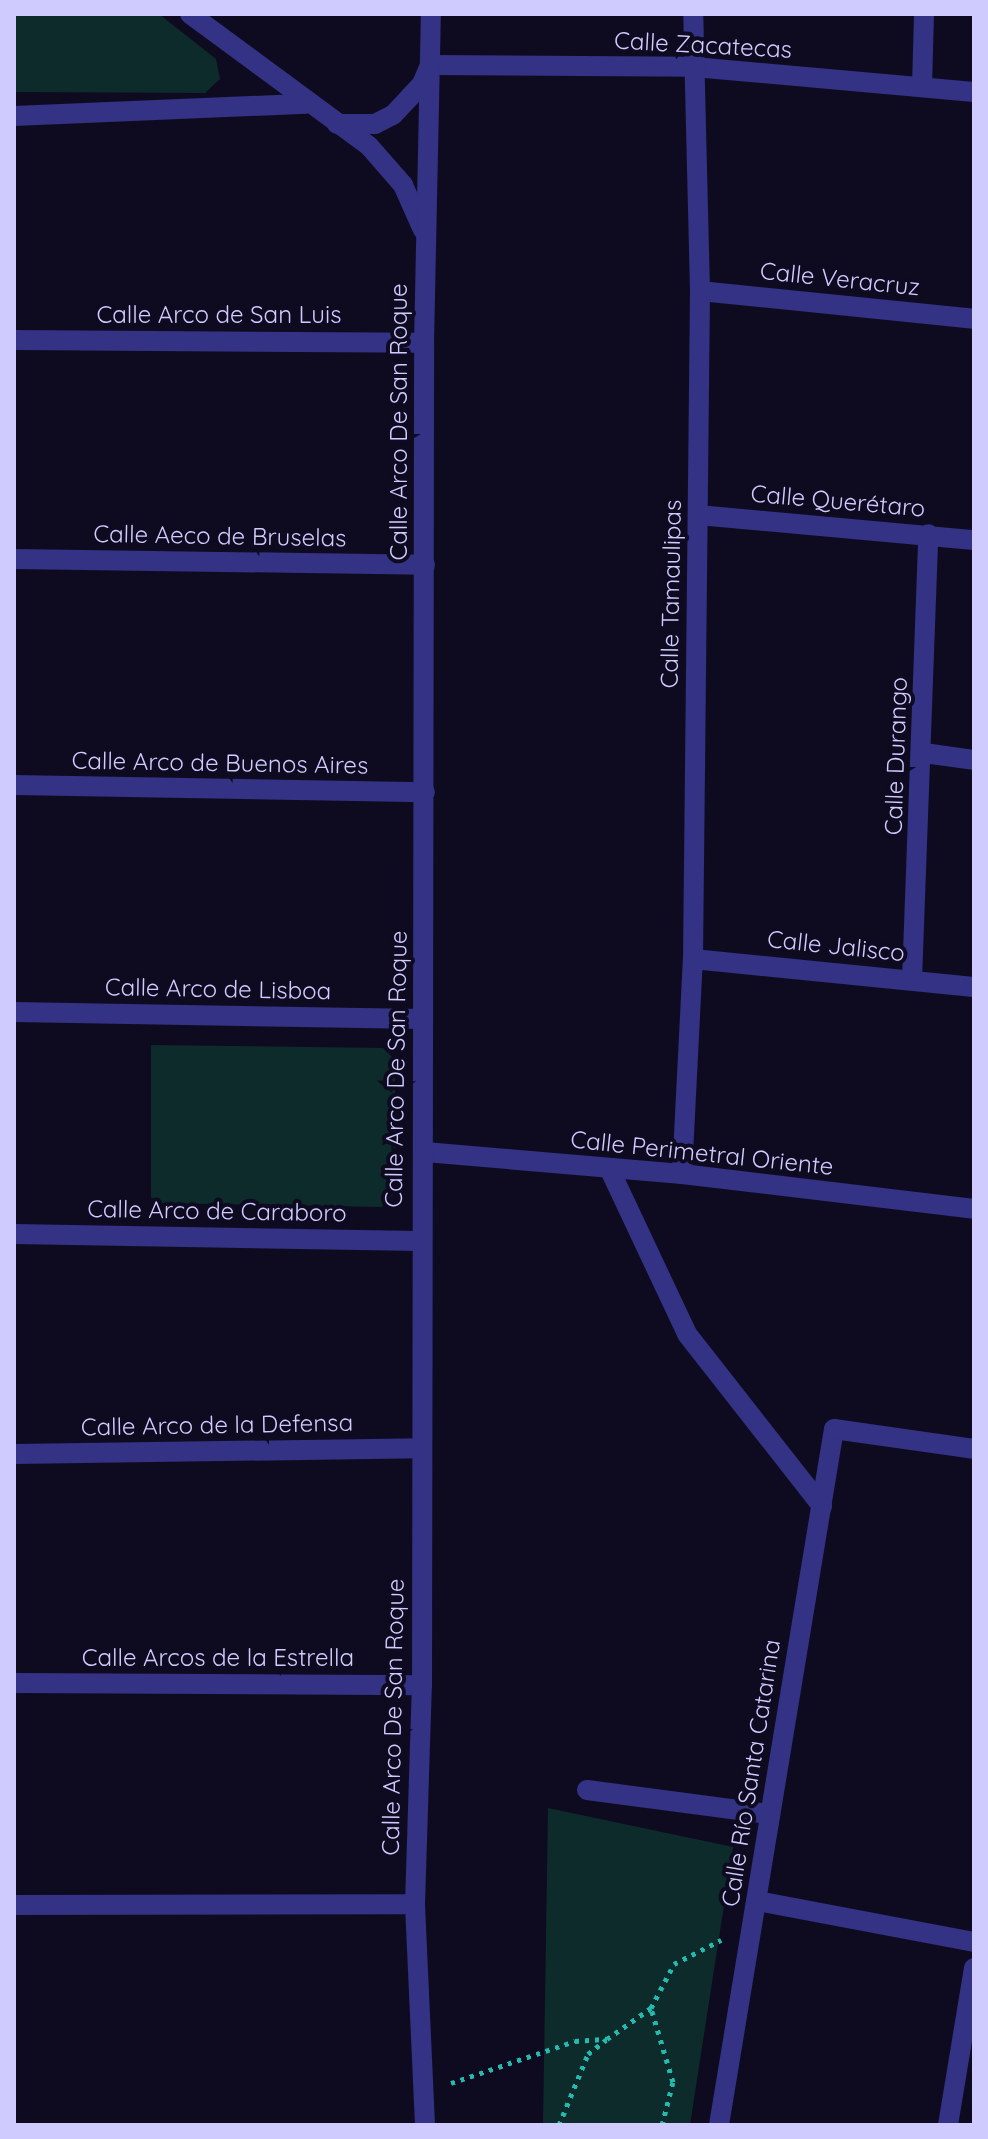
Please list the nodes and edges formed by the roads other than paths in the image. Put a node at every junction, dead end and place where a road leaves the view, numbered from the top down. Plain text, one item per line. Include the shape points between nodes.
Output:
1 (190, 14) edge
2 (431, 14) edge
3 (693, 14) edge
4 (924, 14) edge
5 (430, 65) junction
6 (694, 67) junction
7 (922, 86) junction
8 (974, 92) edge
9 (306, 104) junction
10 (14, 116) edge
11 (337, 124) junction
12 (427, 249) junction
13 (700, 291) junction
14 (974, 319) edge
15 (14, 340) edge
16 (424, 343) junction
17 (698, 515) junction
18 (928, 534) junction
19 (974, 540) edge
20 (14, 559) edge
21 (425, 565) junction
22 (924, 753) junction
23 (974, 760) edge
24 (14, 785) edge
25 (425, 792) junction
26 (693, 959) junction
27 (912, 980) junction
28 (974, 987) edge
29 (14, 1012) edge
30 (422, 1019) junction
31 (425, 1152) junction
32 (609, 1168) junction
33 (682, 1174) junction
34 (974, 1209) edge
35 (14, 1234) edge
36 (419, 1241) junction
37 (421, 1448) junction
38 (974, 1449) edge
39 (14, 1454) edge
40 (822, 1506) junction
41 (14, 1683) edge
42 (422, 1685) junction
43 (587, 1790) dead end
44 (770, 1814) junction
45 (757, 1901) junction
46 (415, 1904) junction
47 (14, 1905) edge
48 (974, 1942) edge
49 (974, 1968) edge
50 (965, 2076) edge
51 (425, 2125) edge
52 (719, 2125) edge
53 (948, 2125) edge

1 - 9 street
2 - 5 street, Calle Arco De San Roque
3 - 6 street, Calle Tamaulipas
4 - 7 street
5 - 6 street, Calle Zacatecas
5 - 11 street via 422,84 393,115 375,124
5 - 12 street, Calle Arco De San Roque
6 - 7 street, Calle Zacatecas
6 - 13 street, Calle Tamaulipas
7 - 8 street, Calle Zacatecas
9 - 10 street
9 - 11 street
11 - 12 street via 369,146 403,185
12 - 16 street, Calle Arco De San Roque
13 - 14 street, Calle Veracruz
13 - 17 street, Calle Tamaulipas
15 - 16 street, Calle Arco de San Luis
16 - 21 street, Calle Arco De San Roque
17 - 18 street, Calle Querétaro
17 - 26 street, Calle Tamaulipas
18 - 19 street, Calle Querétaro
18 - 22 street, Calle Durango
20 - 21 street, Calle Aeco de Bruselas
21 - 25 street, Calle Arco De San Roque
22 - 23 street
22 - 27 street, Calle Durango
24 - 25 street, Calle Arco de Buenos Aires
25 - 30 street, Calle Arco De San Roque
26 - 27 street, Calle Jalisco
26 - 33 street, Calle Tamaulipas
27 - 28 street, Calle Jalisco
29 - 30 street, Calle Arco de Lisboa
30 - 31 street, Calle Arco De San Roque
31 - 32 street, Calle Perimetral Oriente
31 - 36 street, Calle Arco De San Roque
32 - 33 street, Calle Perimetral Oriente
32 - 40 street via 687,1334
33 - 34 street, Calle Perimetral Oriente
35 - 36 street, Calle Arco de Caraboro
36 - 37 street, Calle Arco De San Roque
37 - 39 street, Calle Arco de la Defensa
37 - 42 street, Calle Arco De San Roque
38 - 40 street, Calle Río Santa Catarina via 834,1429
40 - 44 street, Calle Río Santa Catarina
41 - 42 street, Calle Arcos de la Estrella
42 - 46 street, Calle Arco De San Roque
43 - 44 street
44 - 45 street, Calle Río Santa Catarina
45 - 48 street
45 - 52 street, Calle Río Santa Catarina
46 - 47 street
46 - 51 street, Calle Arco De San Roque
49 - 50 street
50 - 53 street

